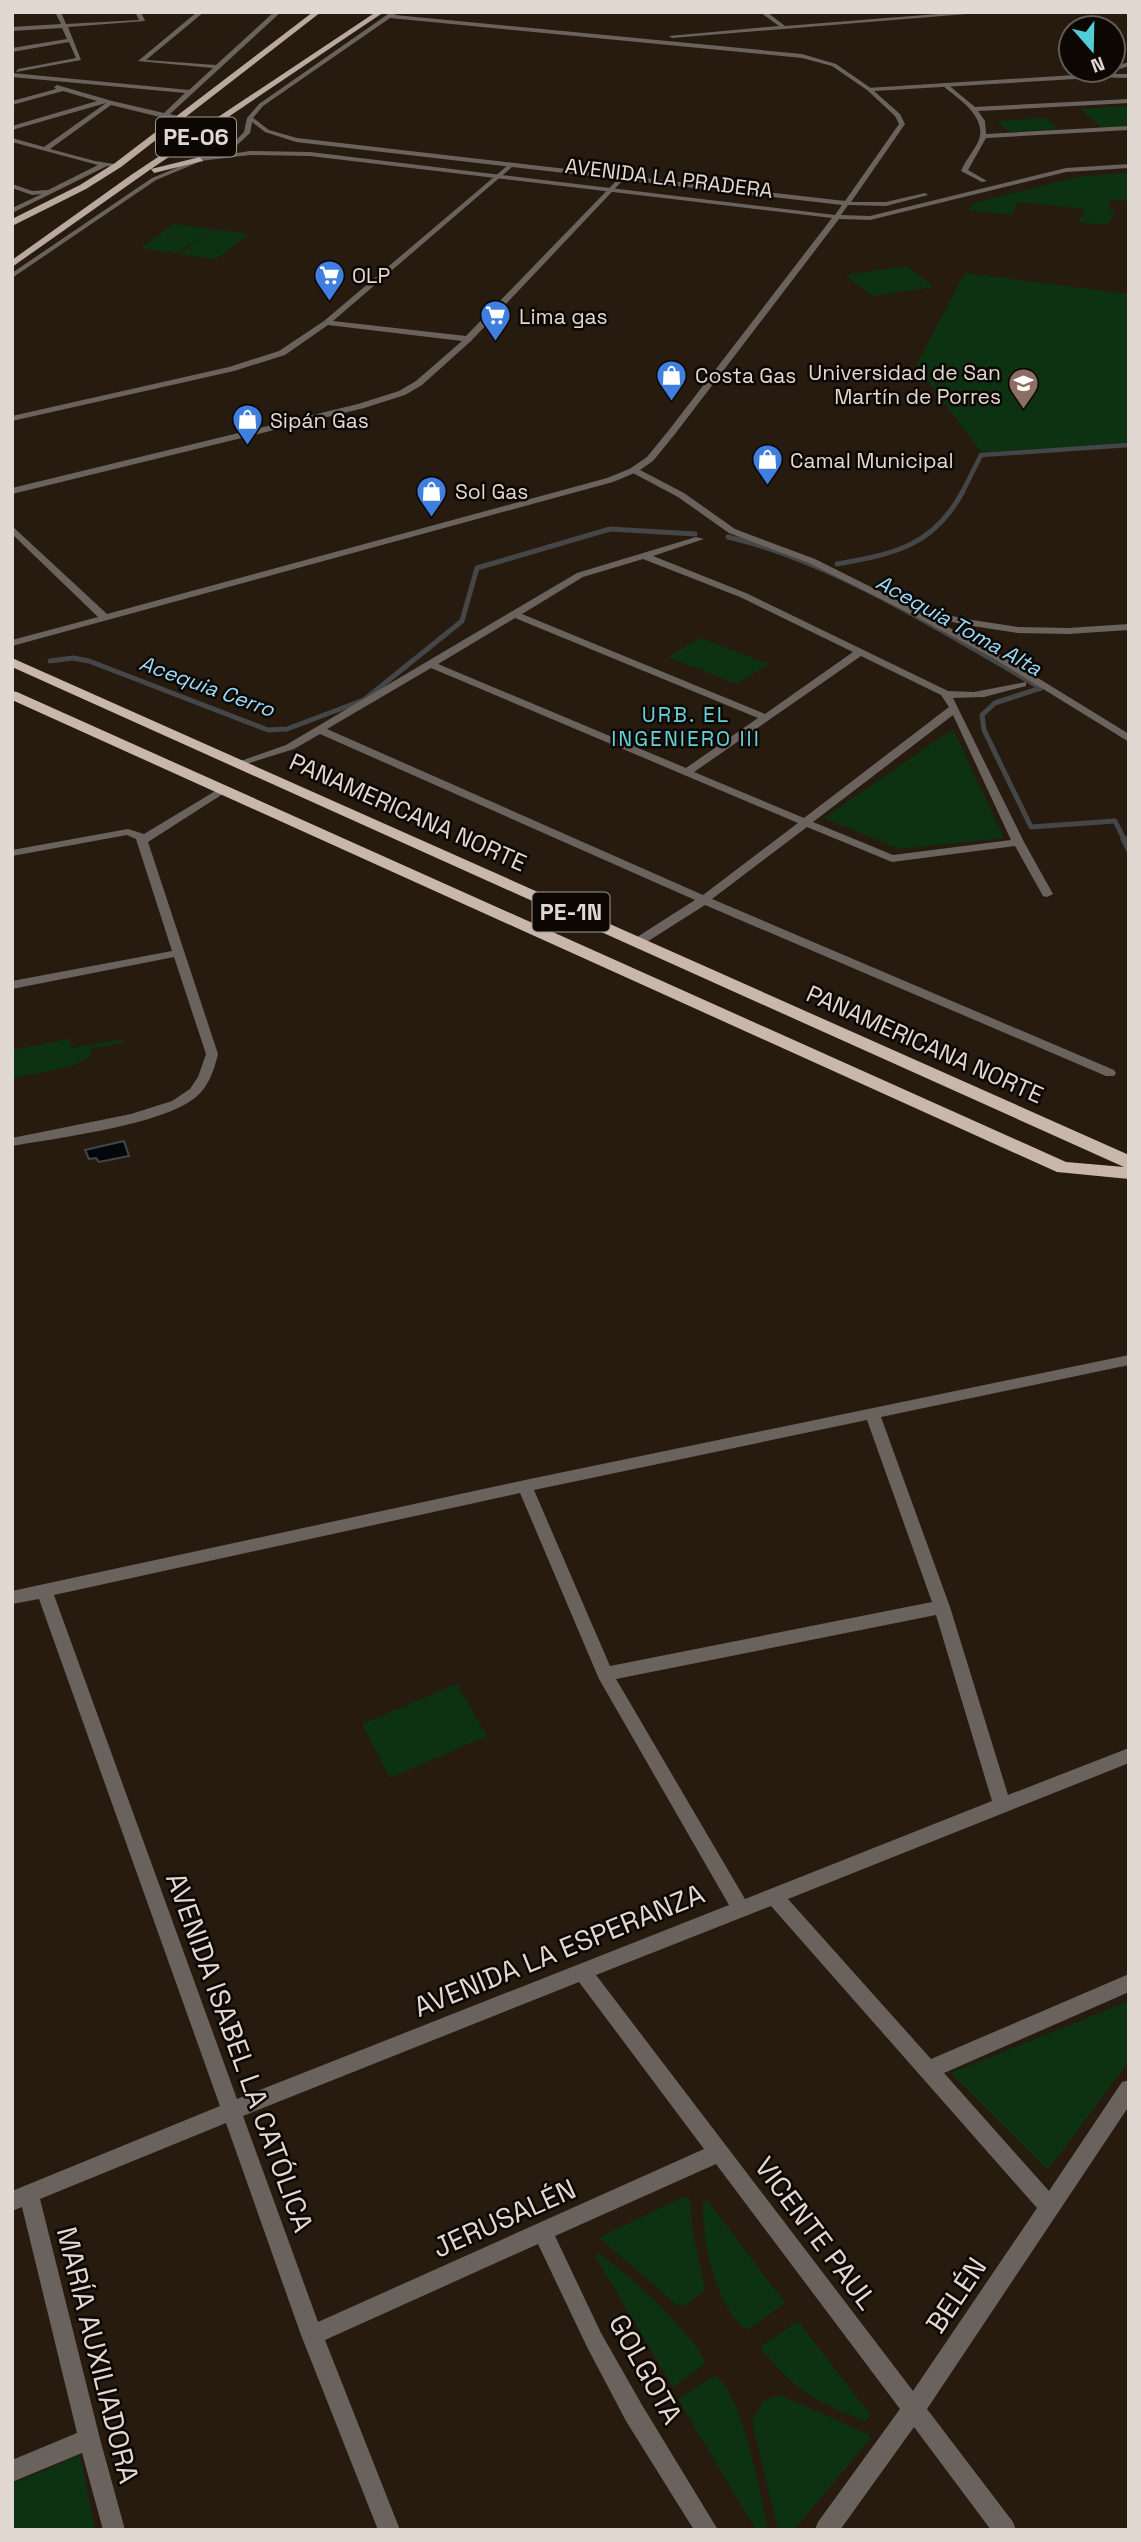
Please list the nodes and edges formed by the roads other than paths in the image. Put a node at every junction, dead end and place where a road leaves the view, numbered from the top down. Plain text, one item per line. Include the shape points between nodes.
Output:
1 (58, 12) edge
2 (138, 12) edge
3 (201, 12) edge
4 (278, 12) edge
5 (318, 12) edge
6 (763, 12) edge
7 (842, 12) edge
8 (985, 12) edge
9 (389, 13) edge
10 (930, 14) edge
11 (857, 23) junction
12 (64, 26) junction
13 (782, 26) junction
14 (12, 29) edge
15 (70, 40) junction
16 (639, 40) junction
17 (12, 50) edge
18 (218, 66) junction
19 (12, 75) edge
20 (21, 76) junction
21 (1057, 78) edge
22 (944, 84) junction
23 (62, 89) junction
24 (869, 89) junction
25 (192, 92) junction
26 (1129, 101) edge
27 (107, 102) junction
28 (12, 103) edge
29 (243, 105) junction
30 (973, 109) junction
31 (164, 116) junction
32 (180, 118) junction
33 (250, 118) junction
34 (12, 128) edge
35 (1129, 128) edge
36 (983, 136) junction
37 (12, 141) edge
38 (44, 150) junction
39 (201, 159) junction
40 (1129, 159) edge
41 (1054, 163) dead end
42 (105, 164) junction
43 (118, 165) junction
44 (1042, 166) dead end
45 (1129, 166) edge
46 (509, 167) junction
47 (496, 175) junction
48 (134, 177) junction
49 (622, 178) junction
50 (985, 181) junction
51 (12, 186) edge
52 (83, 187) junction
53 (960, 187) dead end
54 (611, 189) junction
55 (53, 190) junction
56 (935, 192) dead end
57 (750, 193) junction
58 (742, 204) junction
59 (844, 204) junction
60 (875, 205) junction
61 (12, 211) edge
62 (888, 214) junction
63 (836, 218) junction
64 (12, 223) edge
65 (12, 262) edge
66 (12, 276) edge
67 (327, 323) junction
68 (468, 339) junction
69 (12, 419) edge
70 (634, 470) junction
71 (12, 491) edge
72 (12, 529) edge
73 (699, 539) dead end
74 (642, 555) junction
75 (908, 608) junction
76 (514, 614) junction
77 (106, 618) junction
78 (1129, 627) edge
79 (12, 643) edge
80 (862, 651) junction
81 (12, 662) edge
82 (430, 664) junction
83 (1022, 684) dead end
84 (945, 693) junction
85 (12, 695) edge
86 (956, 708) junction
87 (766, 718) junction
88 (320, 730) junction
89 (1129, 739) edge
90 (240, 763) junction
91 (687, 772) junction
92 (222, 790) junction
93 (805, 822) junction
94 (143, 840) junction
95 (1017, 842) junction
96 (12, 853) edge
97 (1047, 894) dead end
98 (704, 900) junction
99 (638, 942) junction
100 (178, 953) junction
101 (12, 985) edge
102 (1110, 1073) dead end
103 (12, 1142) edge
104 (1129, 1162) edge
105 (1129, 1173) edge
106 (1129, 1360) edge
107 (872, 1414) junction
108 (525, 1486) junction
109 (44, 1591) junction
110 (12, 1598) edge
111 (942, 1608) junction
112 (605, 1674) junction
113 (1129, 1755) edge
114 (1002, 1805) junction
115 (774, 1896) junction
116 (741, 1908) junction
117 (582, 1971) junction
118 (1129, 1983) edge
119 (928, 2070) junction
120 (1129, 2088) edge
121 (232, 2111) junction
122 (719, 2152) junction
123 (21, 2197) edge
124 (1049, 2206) junction
125 (542, 2231) junction
126 (312, 2335) junction
127 (914, 2409) junction
128 (89, 2439) junction
129 (12, 2471) edge
130 (114, 2530) edge
131 (389, 2530) edge
132 (708, 2530) edge
133 (825, 2530) edge
134 (1005, 2530) edge

1 - 12 street
2 - 12 street via 142,21
3 - 18 street via 141,61
4 - 18 street
5 - 32 main road, PE-06
6 - 13 street
7 - 11 street
8 - 10 street
9 - 16 street
9 - 29 main road, PE-06
9 - 33 street via 261,105
10 - 11 street
11 - 13 street
12 - 14 street
12 - 15 street
13 - 16 street
15 - 17 street
15 - 19 street via 79,59
16 - 24 street via 802,56 834,65
18 - 25 street
19 - 20 street
20 - 23 street
20 - 25 street
21 - 22 street
22 - 24 street
22 - 30 street
23 - 27 street
23 - 28 street
24 - 59 street via 902,124
25 - 31 street
26 - 30 street
27 - 31 street
27 - 34 street
27 - 38 street
29 - 33 main road, PE-06
29 - 48 main road, PE-06
30 - 36 street
31 - 32 street
32 - 43 main road, PE-06
33 - 39 street via 241,140 226,151
33 - 46 street, AVENIDA LA PRADERA via 267,131 304,142
35 - 36 street
36 - 50 street via 964,171
37 - 38 street
38 - 42 street
39 - 47 street, AVENIDA LA PRADERA via 289,152
39 - 48 main road, PE-06
39 - 66 street via 153,179
40 - 41 street
42 - 43 street
42 - 55 street
43 - 52 main road, PE-06
44 - 50 street
45 - 62 street, AVENIDA LA PRADERA via 1066,170
46 - 47 street
46 - 49 street, AVENIDA LA PRADERA
47 - 54 street, AVENIDA LA PRADERA
47 - 67 street
48 - 65 main road, PE-06
49 - 54 street
49 - 57 street, AVENIDA LA PRADERA
50 - 53 street
51 - 55 street via 32,193
52 - 55 street
52 - 64 main road, PE-06
54 - 58 street, AVENIDA LA PRADERA
54 - 68 street
55 - 61 street
56 - 60 street, AVENIDA LA PRADERA
57 - 58 street
57 - 59 street, AVENIDA LA PRADERA
58 - 63 street, AVENIDA LA PRADERA
59 - 60 street, AVENIDA LA PRADERA
59 - 63 street
60 - 62 street
62 - 63 street, AVENIDA LA PRADERA
63 - 70 street via 672,432 650,459
67 - 68 street
67 - 69 street via 296,345 262,360
68 - 71 street via 419,383 387,399
70 - 75 street via 681,495 732,531 812,561
70 - 77 street
72 - 77 street
73 - 74 street
74 - 76 street via 580,575
74 - 80 street
75 - 78 street via 1018,630
75 - 89 street via 996,656
76 - 82 street
76 - 87 street
77 - 79 street
80 - 84 street
80 - 87 street
81 - 90 highway, PANAMERICANA NORTE / PE-1N
82 - 88 street
82 - 91 street
83 - 84 street via 972,697
84 - 86 street
85 - 92 highway, PE-1N
86 - 93 street
86 - 95 street
87 - 91 street
88 - 90 street via 290,747
88 - 98 street
90 - 99 highway, PANAMERICANA NORTE / PE-1N
91 - 93 street
92 - 94 street
92 - 105 highway, PE-1N via 1063,1168
93 - 95 street via 892,859
93 - 98 street
94 - 96 street via 128,832
94 - 100 street
95 - 97 street
98 - 99 street
98 - 102 street
99 - 104 highway, PANAMERICANA NORTE / PE-1N
100 - 101 street
100 - 103 street via 212,1054 201,1085 165,1110
106 - 107 street
107 - 108 street
107 - 111 street
108 - 109 street
108 - 112 street
109 - 110 street
109 - 121 street, AVENIDA ISABEL LA CATÓLICA
111 - 112 street
111 - 114 street
112 - 116 street
113 - 114 street, AVENIDA LA ESPERANZA
114 - 115 street, AVENIDA LA ESPERANZA
115 - 116 street, AVENIDA LA ESPERANZA
115 - 119 street
116 - 117 street, AVENIDA LA ESPERANZA
117 - 121 street, AVENIDA LA ESPERANZA
117 - 122 street, VICENTE PAUL
118 - 119 street
119 - 124 street
120 - 124 street, BELÉN
121 - 123 street, AVENIDA LA ESPERANZA
121 - 126 street, AVENIDA ISABEL LA CATÓLICA
122 - 125 street, JERUSALÉN
122 - 127 street, VICENTE PAUL
123 - 128 street, MARÍA AUXILIADORA
124 - 127 street, BELÉN
125 - 126 street, JERUSALÉN
125 - 132 street, GOLGOTA via 634,2413
126 - 131 street, AVENIDA ISABEL LA CATÓLICA
127 - 133 street, BELÉN
127 - 134 street, VICENTE PAUL
128 - 129 street
128 - 130 street, MARÍA AUXILIADORA

